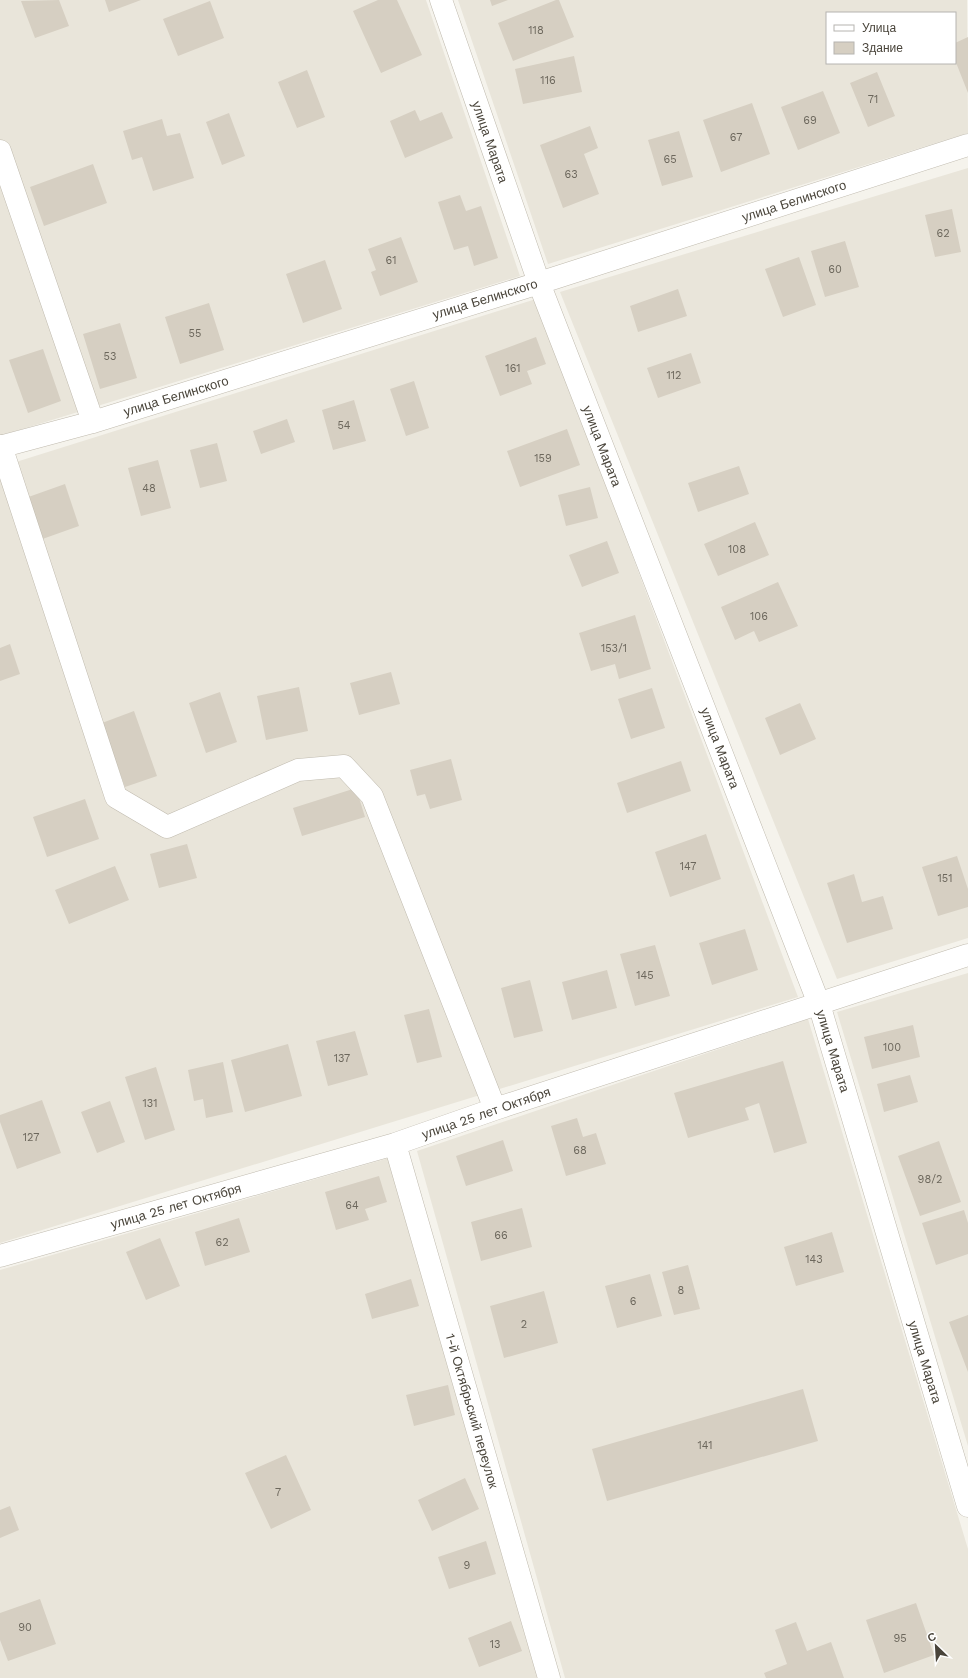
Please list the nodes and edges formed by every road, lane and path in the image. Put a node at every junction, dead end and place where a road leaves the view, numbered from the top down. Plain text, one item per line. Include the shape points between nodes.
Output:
1 (440, 0) edge
2 (968, 145) edge
3 (0, 151) edge
4 (539, 283) junction
5 (93, 422) junction
6 (1, 447) edge
7 (968, 956) edge
8 (819, 1004) junction
9 (495, 1109) junction
10 (395, 1144) junction
11 (0, 1256) edge
12 (968, 1506) edge
13 (549, 1678) edge

1 - 4 street, улица Марата
2 - 4 street, улица Белинского
3 - 5 street
4 - 5 street, улица Белинского
4 - 8 street, улица Марата
5 - 6 street, улица Белинского
6 - 9 street via 116,797 168,827 298,770 344,766 372,796
7 - 8 street, улица 25 лет Октября
8 - 9 street, улица 25 лет Октября
8 - 12 street, улица Марата
9 - 10 street, улица 25 лет Октября
10 - 11 street, улица 25 лет Октября
10 - 13 street, 1-й Октябрьский переулок

